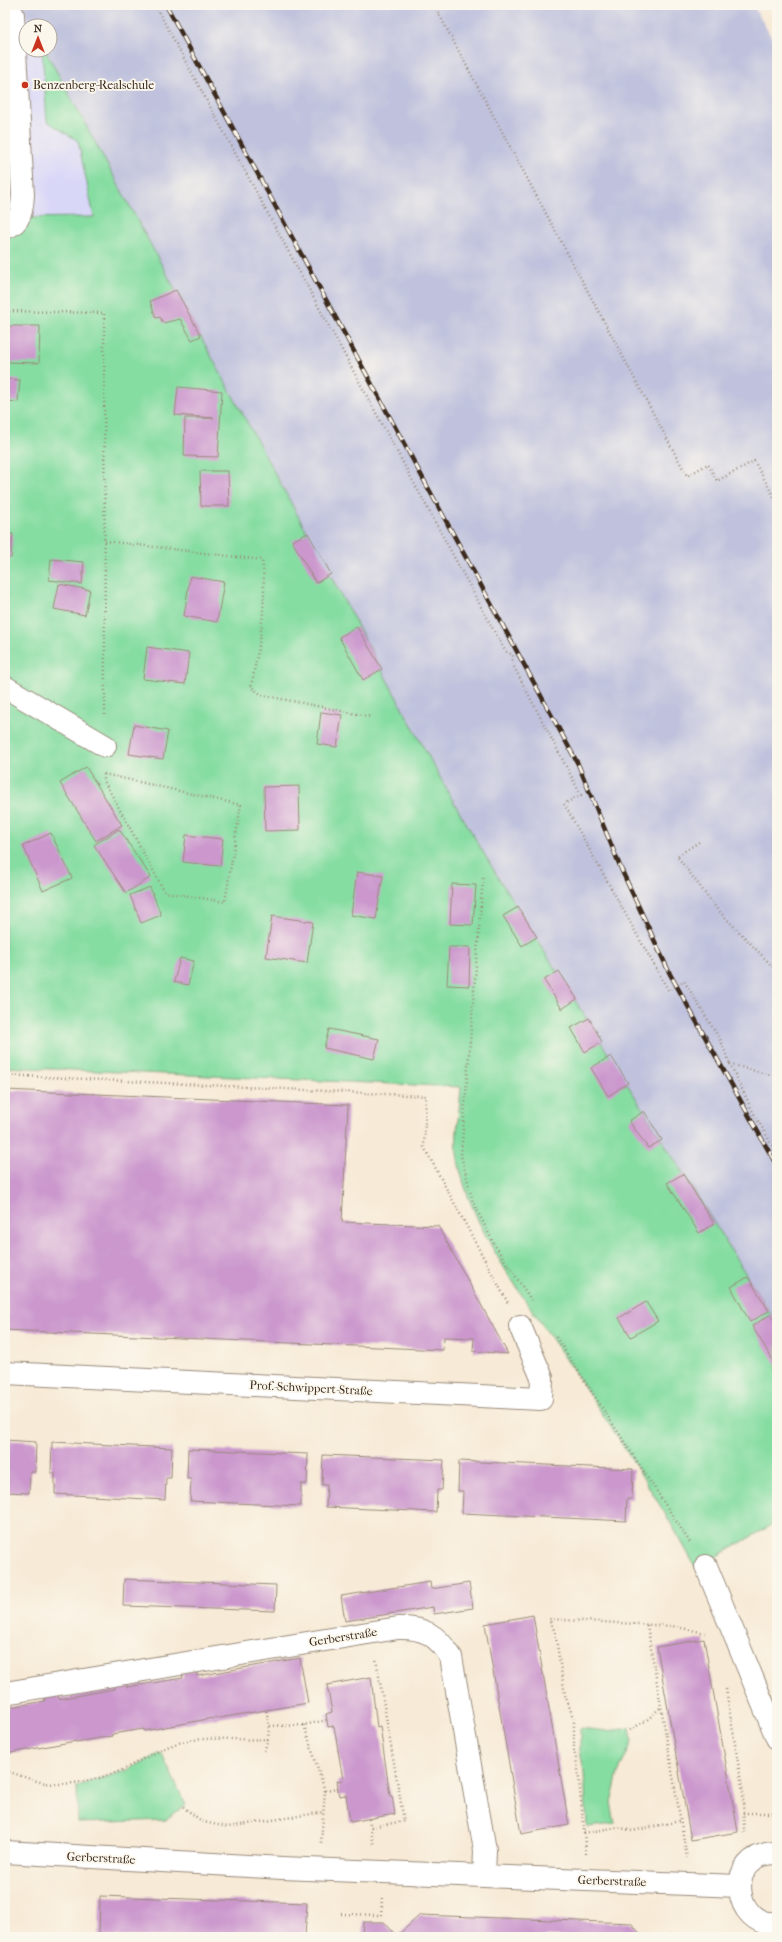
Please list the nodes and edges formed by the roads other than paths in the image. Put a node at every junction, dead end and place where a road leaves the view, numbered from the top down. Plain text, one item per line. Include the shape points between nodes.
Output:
1 (5, 6) edge
2 (5, 228) edge
3 (5, 687) edge
4 (105, 746) road end
5 (520, 1326) road end
6 (5, 1373) edge
7 (706, 1566) road end
8 (5, 1693) edge
9 (777, 1738) edge
10 (5, 1852) edge
11 (777, 1853) edge
12 (484, 1876) junction
13 (739, 1886) junction
14 (777, 1923) edge

1 - 2 street via 13,15 22,208 20,217 13,226
3 - 4 street
5 - 6 street, Prof.-Schwippert-Straße via 542,1378 541,1399
7 - 9 street
8 - 12 street, Gerberstraße via 371,1633 412,1628 428,1633 442,1642 451,1657 485,1850
10 - 12 street, Gerberstraße
11 - 13 street via 769,1853 752,1861 742,1873
12 - 13 street, Gerberstraße
13 - 14 street via 742,1901 748,1910 758,1919

